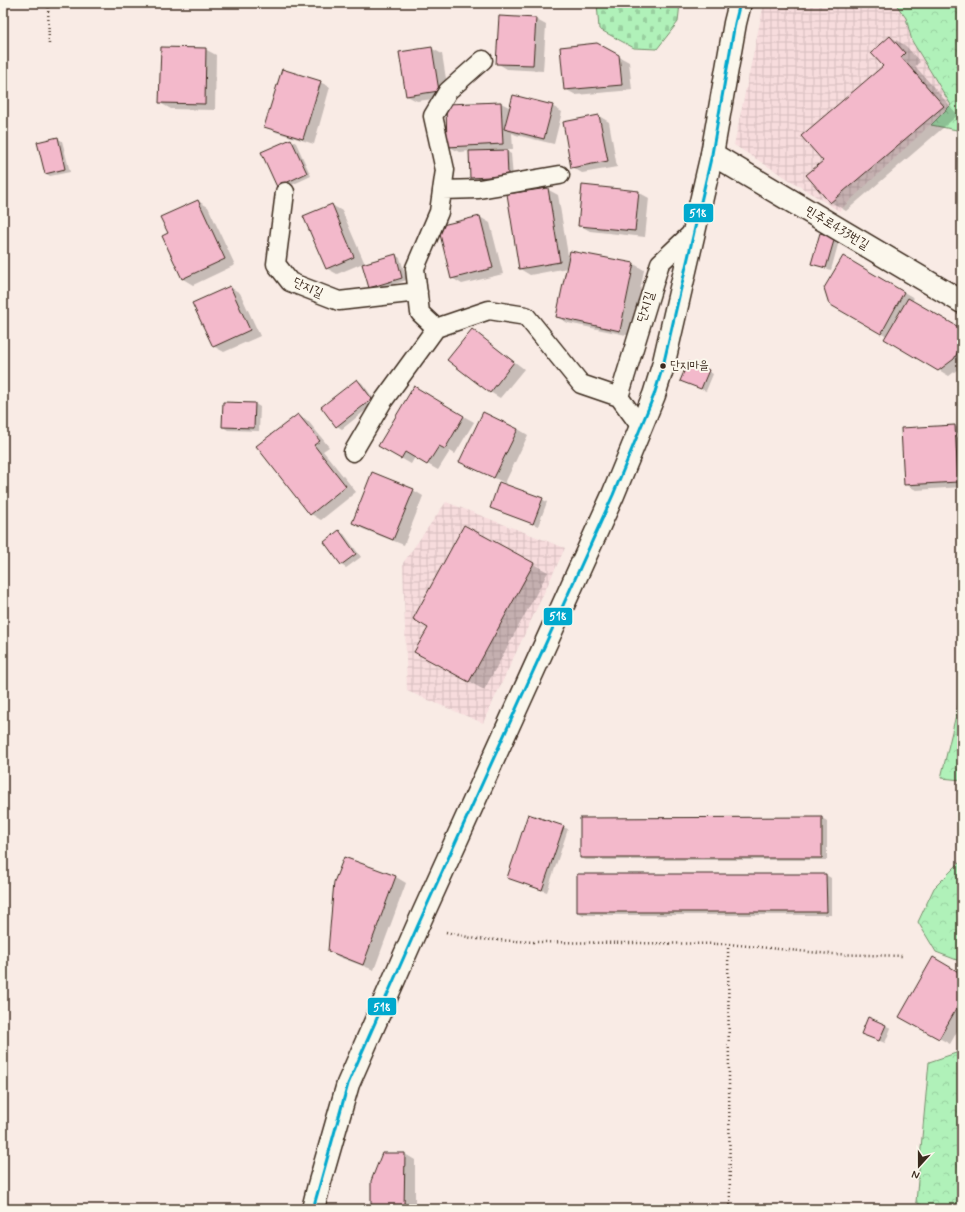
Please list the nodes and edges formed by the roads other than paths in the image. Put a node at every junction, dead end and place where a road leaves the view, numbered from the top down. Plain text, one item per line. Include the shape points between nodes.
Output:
1 (740, 3) edge
2 (482, 60) dead end
3 (712, 154) junction
4 (560, 174) dead end
5 (442, 190) junction
6 (285, 192) dead end
7 (695, 230) junction
8 (418, 292) junction
9 (962, 302) edge
10 (436, 328) junction
11 (619, 397) junction
12 (641, 427) junction
13 (353, 452) dead end
14 (313, 1209) edge

1 - 3 main road
2 - 5 lane via 448,91 433,116 445,170
3 - 7 main road
3 - 9 main road, 민주로433번길
4 - 5 lane via 479,189
5 - 8 lane via 439,212 415,268
6 - 8 lane, 단지길 via 276,264 290,282 339,301
7 - 11 lane, 단지길 via 660,262
7 - 12 main road via 663,366
8 - 10 lane via 420,313
10 - 11 lane via 489,310 526,316 581,384
10 - 13 lane via 383,400
11 - 12 lane
12 - 14 main road via 613,495 348,1084

